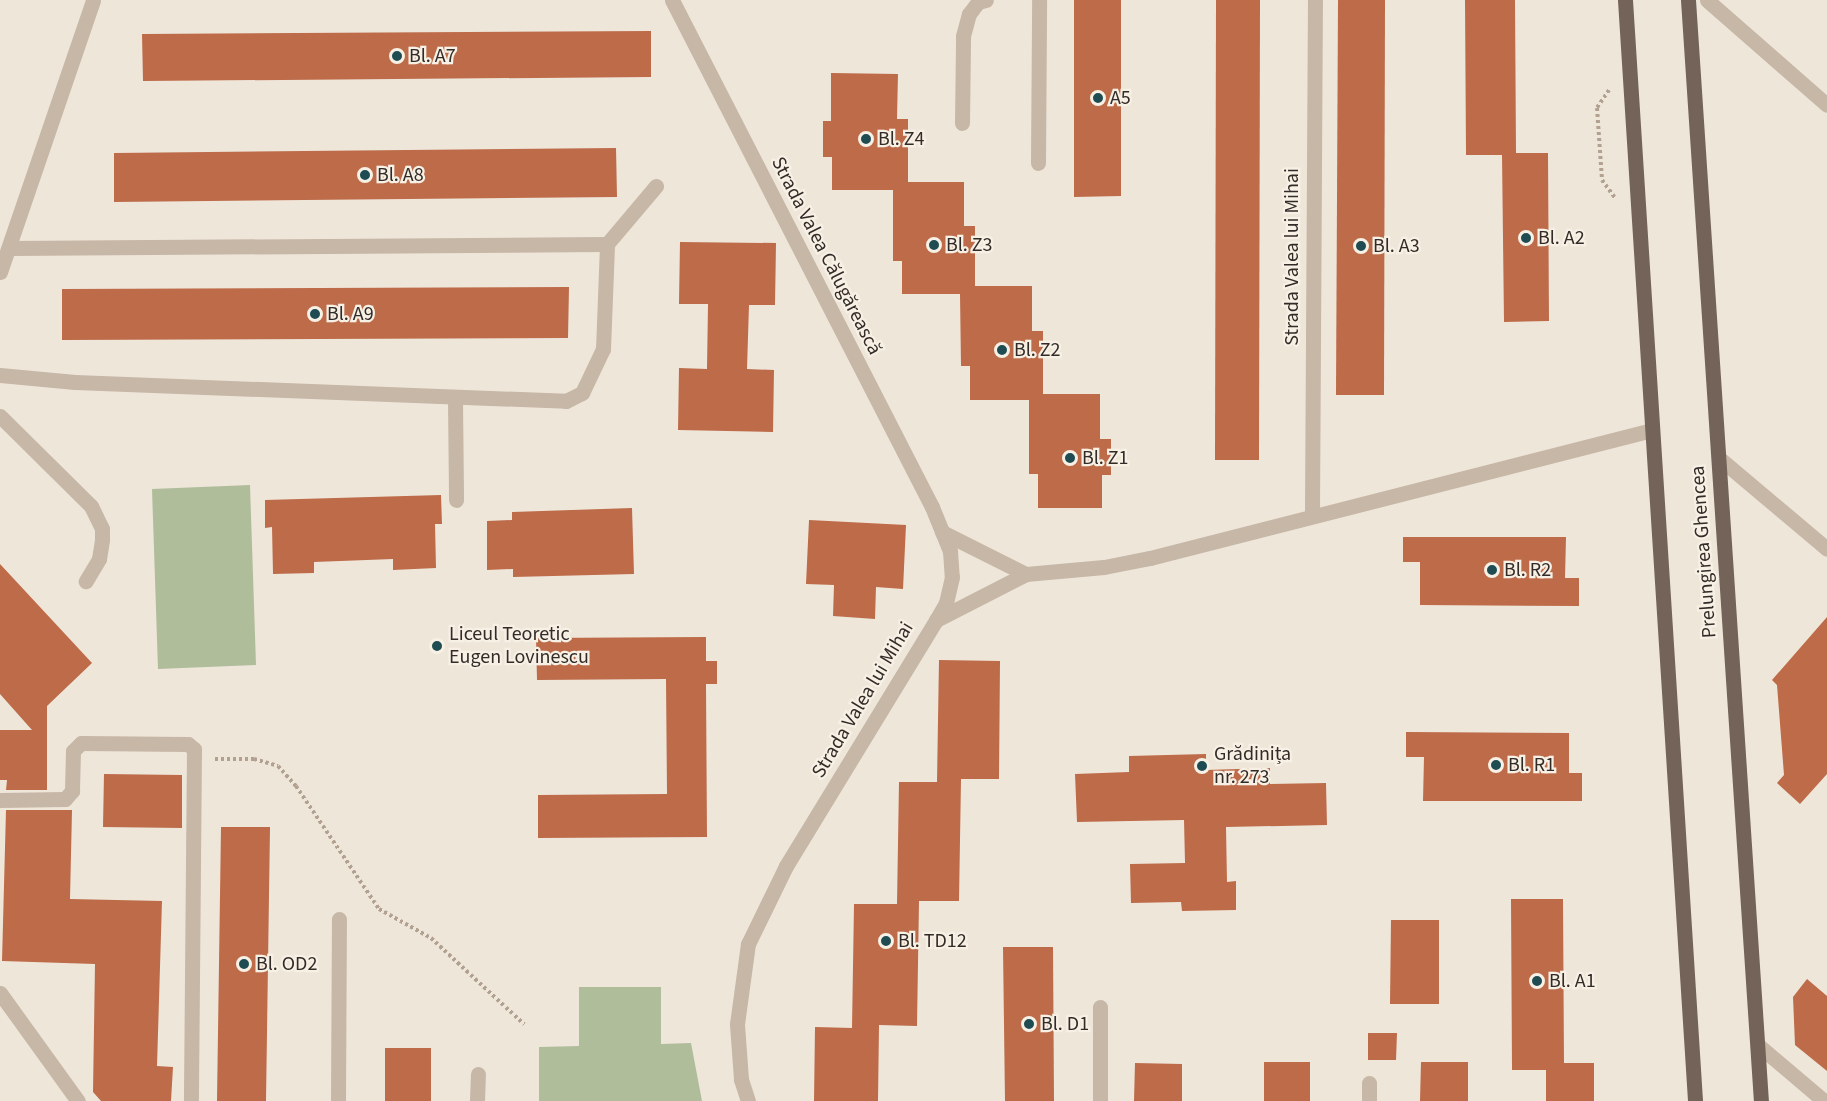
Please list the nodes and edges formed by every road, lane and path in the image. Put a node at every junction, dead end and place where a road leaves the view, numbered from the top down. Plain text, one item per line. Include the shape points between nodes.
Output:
1 (93, 0) edge
2 (672, 0) edge
3 (986, 0) edge
4 (1039, 0) edge
5 (1315, 0) edge
6 (1625, 0) edge
7 (1688, 0) edge
8 (1707, 0) edge
9 (1827, 105) edge
10 (962, 123) dead end
11 (1038, 163) dead end
12 (656, 186) dead end
13 (607, 244) junction
14 (9, 248) junction
15 (0, 272) edge
16 (0, 375) edge
17 (455, 399) junction
18 (0, 416) edge
19 (1652, 430) junction
20 (1719, 458) junction
21 (456, 500) dead end
22 (1312, 514) junction
23 (942, 532) junction
24 (1827, 549) edge
25 (1026, 574) junction
26 (86, 581) dead end
27 (936, 620) junction
28 (195, 759) junction
29 (0, 800) edge
30 (339, 919) dead end
31 (0, 993) edge
32 (1100, 1007) dead end
33 (524, 1024) dead end
34 (1758, 1045) junction
35 (478, 1074) dead end
36 (1369, 1083) dead end
37 (78, 1101) edge
38 (191, 1101) edge
39 (338, 1101) edge
40 (477, 1101) edge
41 (748, 1101) edge
42 (1100, 1101) edge
43 (1369, 1101) edge
44 (1695, 1101) edge
45 (1761, 1101) edge
46 (1824, 1101) edge

1 - 14 street
2 - 23 street, Strada Valea Călugărească
3 - 10 street via 978,2 969,14 963,36
4 - 11 street
5 - 22 street, Strada Valea lui Mihai
6 - 19 main road
7 - 20 main road, Prelungirea Ghencea
8 - 9 street
12 - 13 street
13 - 14 street
13 - 17 street via 603,349 582,393 548,403
14 - 15 street
16 - 17 street via 75,382
17 - 21 street
18 - 26 street via 91,506 102,529 102,540 99,559
19 - 22 street, Strada Valea lui Mihai
19 - 44 main road
20 - 24 street
20 - 34 main road, Prelungirea Ghencea
22 - 25 street, Strada Valea lui Mihai via 1150,558 1070,572
23 - 25 street
23 - 27 street, Strada Valea Călugărească via 950,551 952,577 946,603
25 - 27 street, Strada Valea lui Mihai
27 - 41 street, Strada Valea lui Mihai via 786,866 748,944 737,1024 741,1079
28 - 29 street via 194,749 188,744 81,743 73,751 72,791 65,799
28 - 33 path via 254,759 278,766 296,786 379,909 431,938
28 - 38 street
30 - 39 street
31 - 37 street
32 - 42 street
34 - 45 main road, Prelungirea Ghencea
34 - 46 street
35 - 40 street
36 - 43 street

